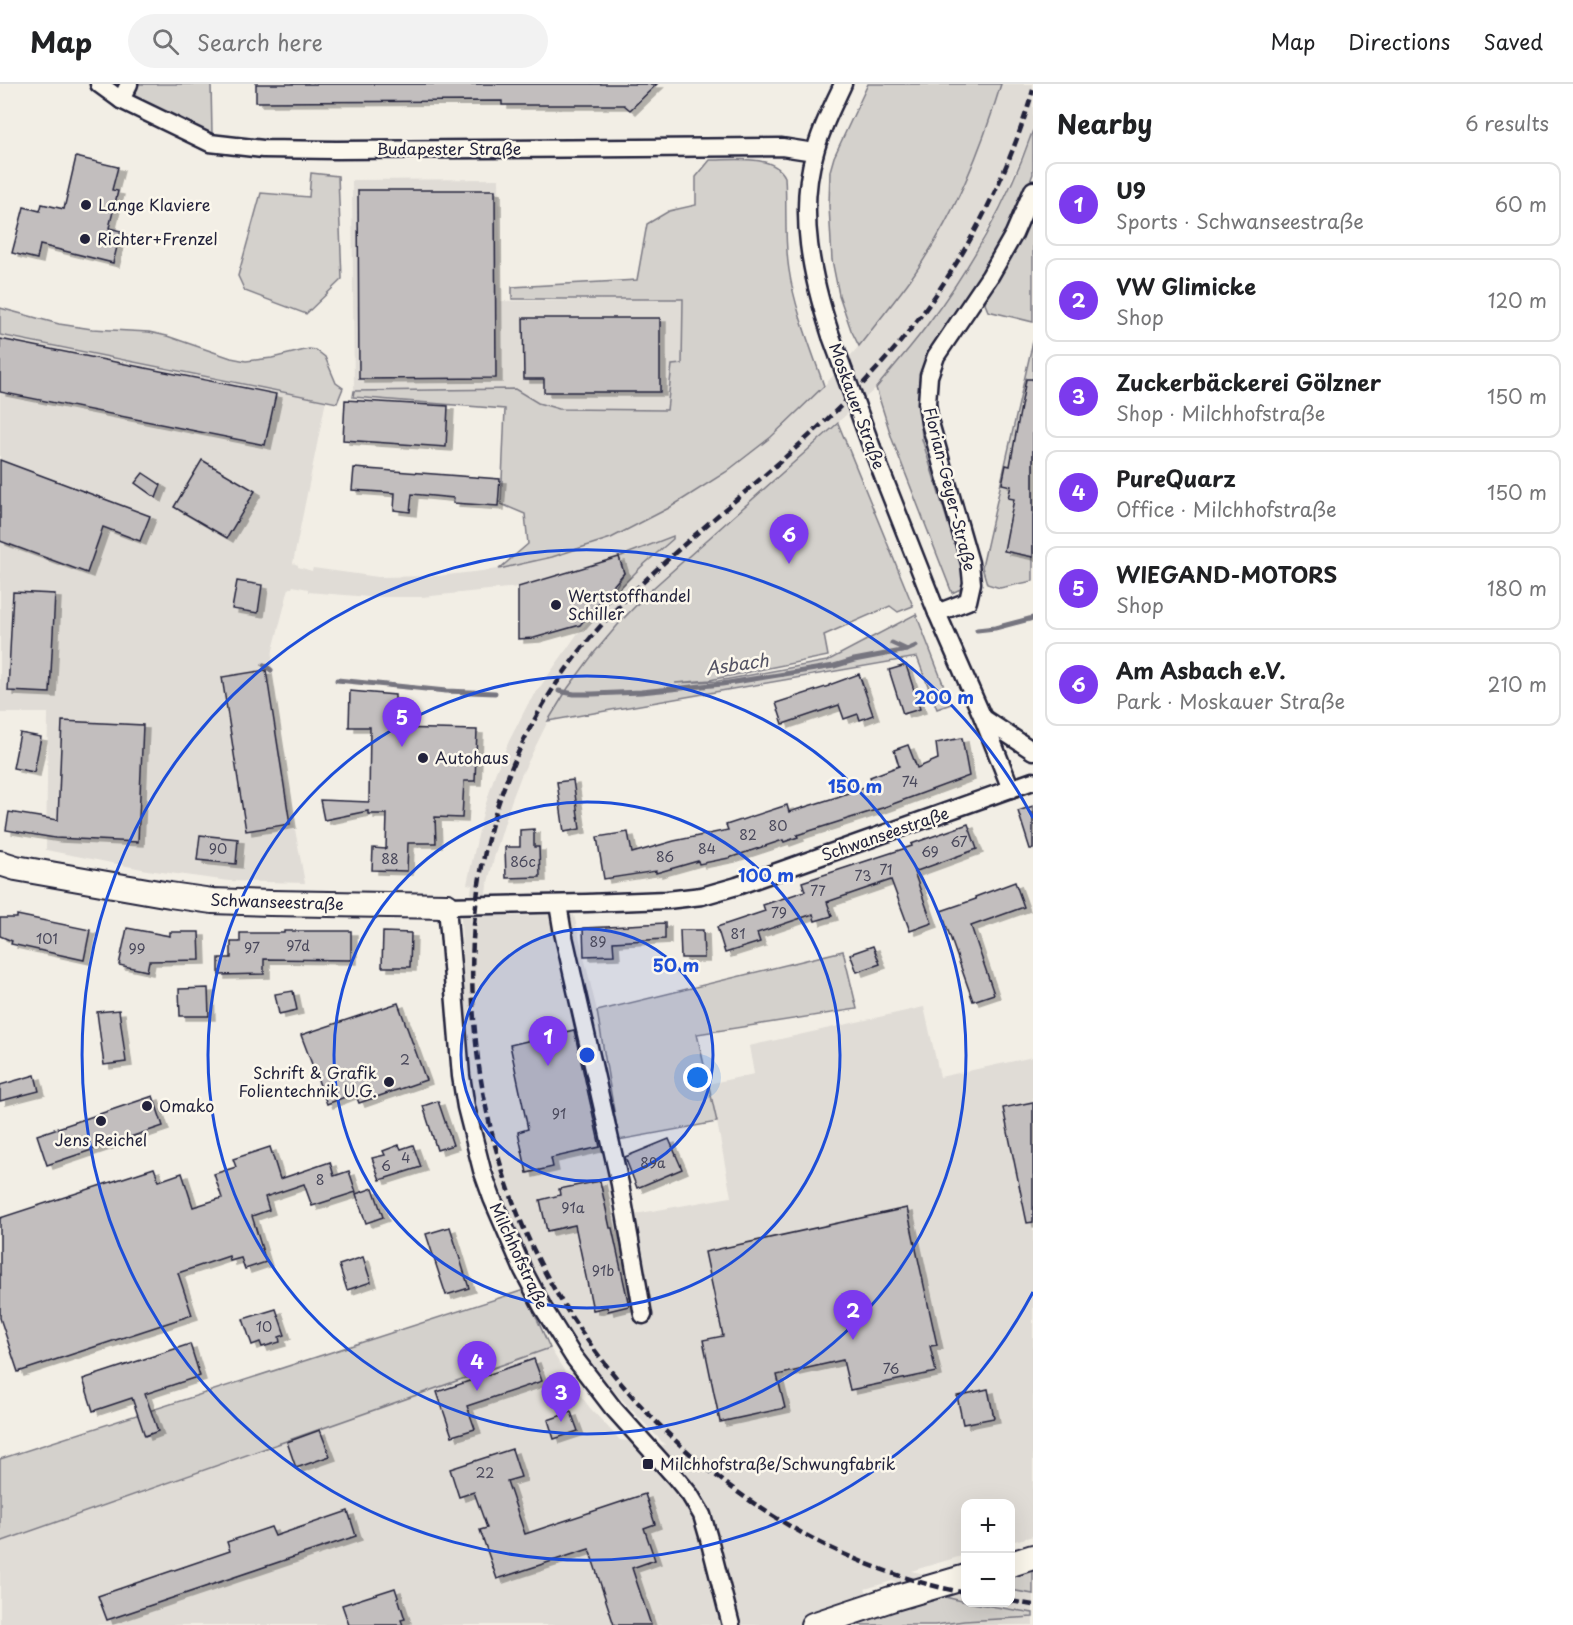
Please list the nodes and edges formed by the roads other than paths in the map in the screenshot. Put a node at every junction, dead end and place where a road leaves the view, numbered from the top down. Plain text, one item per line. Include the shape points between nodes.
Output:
1 (99, 84) edge
2 (129, 84) edge
3 (843, 84) edge
4 (121, 100) junction
5 (814, 152) junction
6 (1033, 190) edge
7 (937, 613) junction
8 (982, 718) junction
9 (1033, 751) edge
10 (1033, 781) edge
11 (1011, 789) junction
12 (0, 863) edge
13 (558, 904) junction
14 (447, 906) junction
15 (643, 1315) dead end
16 (1033, 1557) edge
17 (1015, 1563) edge
18 (961, 1578) edge
19 (731, 1625) edge
20 (813, 1625) edge

1 - 4 street, Budapester Straße
2 - 4 street
3 - 5 street, Moskauer Straße
4 - 5 street, Budapester Straße via 210,142 263,149 782,147
5 - 7 street, Moskauer Straße, bridge via 808,188 809,244 823,310
6 - 7 street, Florian-Geyer-Straße via 1014,234 936,356 929,376 930,423 970,563 972,583 968,601
7 - 8 street, Moskauer Straße
8 - 9 street
8 - 11 street, Moskauer Straße
10 - 11 street, Schwanseestraße
11 - 13 street, Schwanseestraße via 702,897
12 - 14 street, Schwanseestraße via 212,901
13 - 14 street, Schwanseestraße
13 - 15 street via 620,1184
14 - 19 street, Milchhofstraße via 460,1076 492,1198 523,1270 573,1356 676,1478 702,1515
16 - 17 street
18 - 20 street

